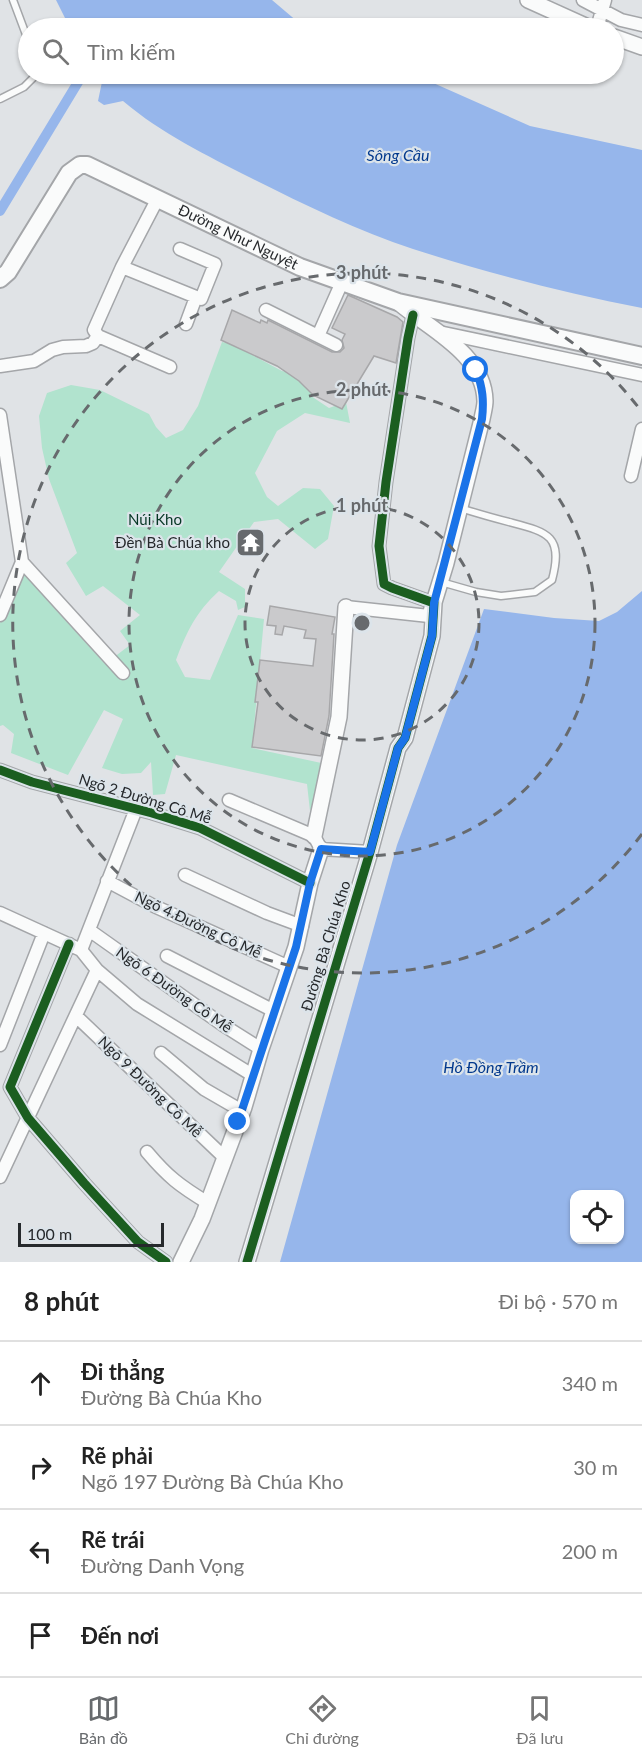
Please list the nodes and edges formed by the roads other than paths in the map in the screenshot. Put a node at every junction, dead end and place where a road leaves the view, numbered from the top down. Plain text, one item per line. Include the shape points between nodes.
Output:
1 (13, 0) edge
2 (528, 0) edge
3 (583, 0) edge
4 (604, 5) edge
5 (20, 18) edge
6 (568, 18) edge
7 (619, 18) edge
8 (624, 21) edge
9 (642, 25) edge
10 (624, 41) edge
11 (642, 47) edge
12 (27, 84) edge
13 (0, 99) edge
14 (158, 198) junction
15 (180, 249) dead end
16 (122, 267) junction
17 (0, 279) edge
18 (342, 282) junction
19 (196, 297) junction
20 (398, 302) junction
21 (266, 310) dead end
22 (413, 315) junction
23 (186, 324) dead end
24 (438, 332) junction
25 (98, 336) junction
26 (318, 336) junction
27 (336, 345) dead end
28 (642, 356) edge
29 (0, 366) edge
30 (170, 368) dead end
31 (642, 375) edge
32 (0, 415) edge
33 (642, 429) edge
34 (631, 476) dead end
35 (460, 508) junction
36 (22, 562) junction
37 (441, 582) junction
38 (346, 607) joint
39 (432, 610) junction
40 (0, 615) edge
41 (123, 673) dead end
42 (0, 770) edge
43 (230, 800) dead end
44 (136, 809) junction
45 (318, 843) junction
46 (370, 852) junction
47 (185, 875) dead end
48 (107, 881) junction
49 (310, 883) junction
50 (0, 914) edge
51 (302, 926) junction
52 (89, 930) junction
53 (44, 933) junction
54 (69, 944) junction
55 (81, 950) junction
56 (167, 956) dead end
57 (289, 968) junction
58 (98, 970) junction
59 (274, 1011) junction
60 (76, 1016) junction
61 (0, 1045) edge
62 (261, 1049) junction
63 (161, 1053) dead end
64 (254, 1076) junction
65 (242, 1111) junction
66 (28, 1118) junction
67 (147, 1152) dead end
68 (225, 1158) junction
69 (0, 1177) edge
70 (208, 1203) junction
71 (166, 1262) edge
72 (181, 1262) edge
73 (247, 1262) edge

1 - 5 lane
2 - 6 street
3 - 4 street
4 - 7 street
8 - 9 street
10 - 11 street
12 - 13 lane
14 - 16 street
14 - 17 main road, Đường Như Nguyệt via 91,166 80,165 62,181 8,272
14 - 18 main road, Đường Như Nguyệt via 300,267
15 - 19 street via 215,264 201,299
16 - 19 street
16 - 25 street via 94,330
18 - 20 main road, Đường Như Nguyệt
18 - 26 street
19 - 23 street
20 - 22 street, Đường Bà Chúa Kho
20 - 28 main road, Đường Như Nguyệt
21 - 26 street
22 - 24 street, Đường Bà Chúa Kho
22 - 39 street via 379,546 384,584
24 - 31 street
24 - 35 street, Đường Bà Chúa Kho via 467,358 481,384 484,400
25 - 29 street via 86,346 63,347 34,361
25 - 30 street
26 - 27 street
32 - 36 street
33 - 34 street
35 - 37 street, Đường Bà Chúa Kho
35 - 37 lane via 549,536 555,548 555,572 552,580 535,592 501,596
36 - 40 street
36 - 41 street
37 - 39 street, Đường Bà Chúa Kho
38 - 39 street
38 - 45 street via 339,717
39 - 46 street, Đường Bà Chúa Kho via 422,634 396,739 398,748
42 - 44 street, Ngõ 2 Đường Cô Mễ
43 - 45 street
44 - 48 street
44 - 49 street, Ngõ 2 Đường Cô Mễ via 200,828
45 - 46 street
45 - 49 street
46 - 73 street, Đường Bà Chúa Kho
47 - 51 street
48 - 52 street
48 - 57 street, Ngõ 4 Đường Cô Mễ
49 - 51 street
50 - 53 street
51 - 57 street
52 - 55 street
52 - 62 street, Ngõ 6 Đường Cô Mễ
53 - 54 street
53 - 61 street
54 - 55 street
54 - 66 street via 10,1087
55 - 58 street
56 - 59 street
57 - 59 street
58 - 60 street
58 - 64 street via 137,1004
59 - 62 street
60 - 66 street
60 - 68 street, Ngõ 9 Đường Cô Mễ
62 - 64 street
63 - 65 street via 204,1089
64 - 65 street
65 - 68 street
66 - 69 street
66 - 71 street via 138,1242
67 - 70 street via 167,1175
68 - 70 street
70 - 72 street

